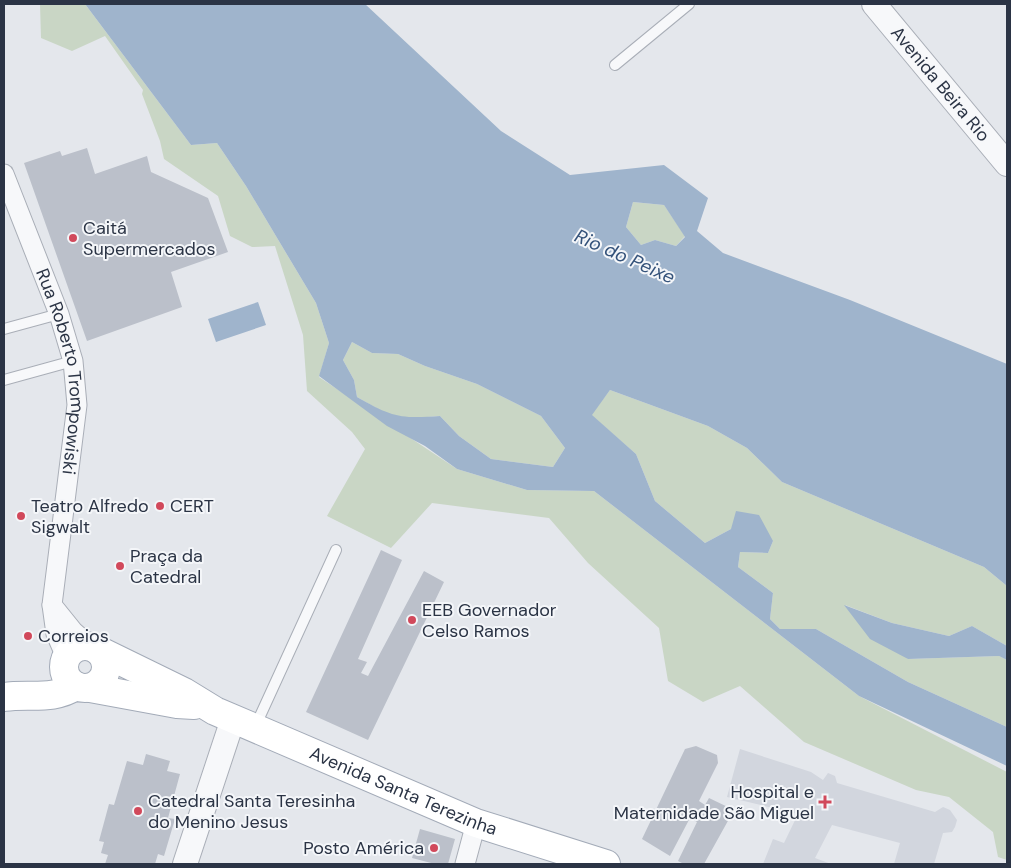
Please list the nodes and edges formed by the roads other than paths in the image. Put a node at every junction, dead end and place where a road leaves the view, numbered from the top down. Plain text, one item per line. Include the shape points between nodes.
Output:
1 (689, 4) edge
2 (874, 4) edge
3 (615, 65) dead end
4 (1007, 164) edge
5 (4, 174) edge
6 (59, 314) junction
7 (4, 329) edge
8 (73, 361) junction
9 (4, 380) edge
10 (336, 550) dead end
11 (52, 605) junction
12 (80, 665) junction
13 (6, 697) edge
14 (204, 706) junction
15 (244, 724) junction
16 (476, 823) junction
17 (185, 864) edge
18 (465, 864) edge
19 (606, 864) edge

1 - 3 lane
2 - 4 street, Avenida Beira Rio
5 - 6 street, Rua Roberto Trompowiski
6 - 7 lane
6 - 8 street, Rua Roberto Trompowiski
8 - 9 lane
8 - 11 street, Rua Roberto Trompowiski via 77,405
10 - 15 lane
11 - 12 street via 73,631
11 - 12 street, Rua Roberto Trompowiski via 56,634
12 - 13 main road via 64,694
12 - 14 main road, Avenida Santa Terezinha via 178,704
12 - 14 main road, Avenida Santa Terezinha via 184,692
14 - 15 main road, Avenida Santa Terezinha
15 - 16 main road, Avenida Santa Terezinha
15 - 17 street
16 - 18 street
16 - 19 main road, Avenida Santa Terezinha

